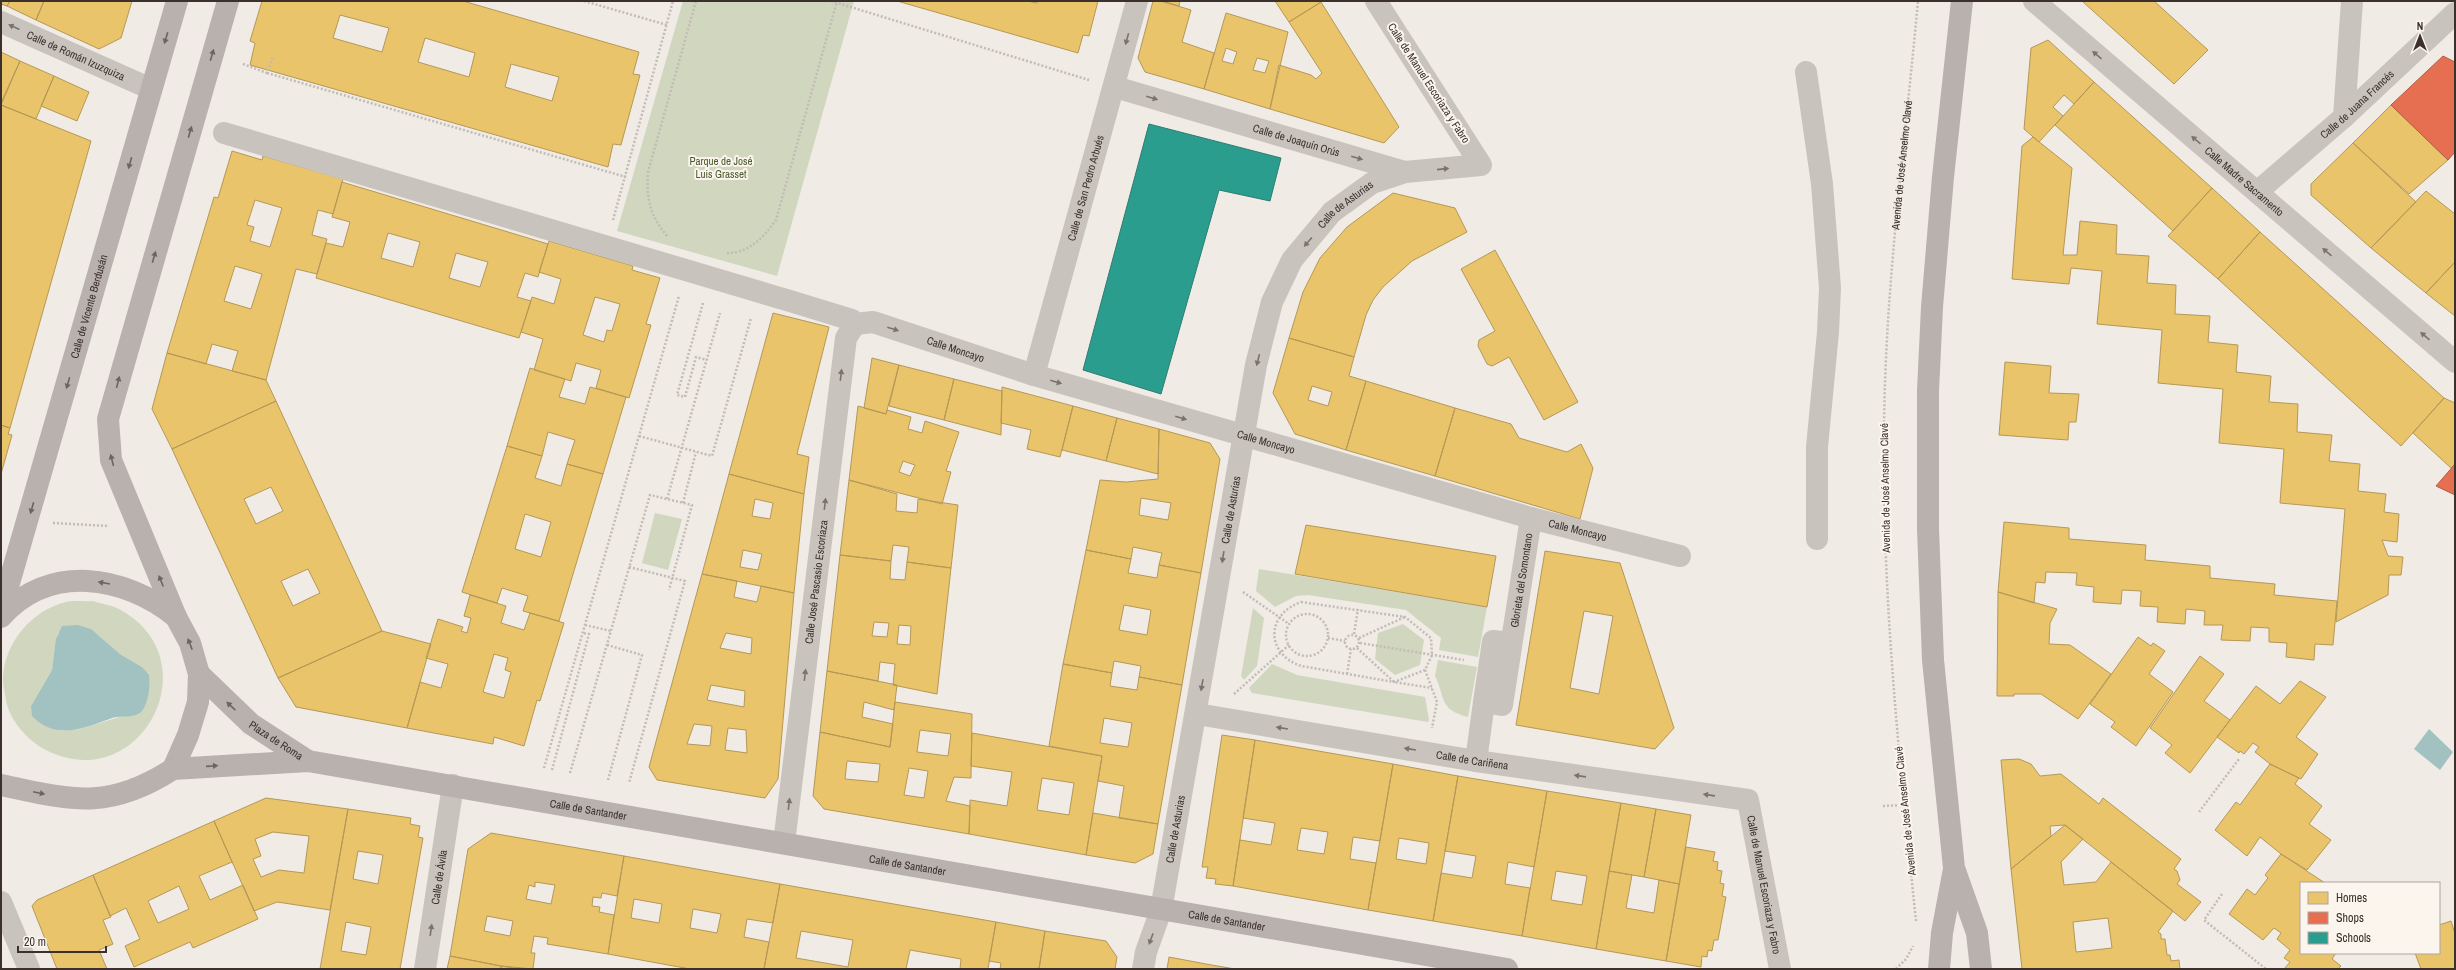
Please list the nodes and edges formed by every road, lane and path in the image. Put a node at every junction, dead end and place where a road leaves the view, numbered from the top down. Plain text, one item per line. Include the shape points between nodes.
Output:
1 (177, 1) edge
2 (228, 1) edge
3 (584, 1) edge
4 (673, 1) edge
5 (696, 1) edge
6 (831, 1) edge
7 (1137, 1) edge
8 (1376, 1) edge
9 (1918, 1) edge
10 (1962, 1) edge
11 (2034, 1) edge
12 (2352, 1) edge
13 (837, 2) edge
14 (1, 22) edge
15 (667, 25) junction
16 (2450, 25) edge
17 (273, 57) dead end
18 (243, 64) dead end
19 (1806, 72) dead end
20 (268, 73) junction
21 (1114, 87) junction
22 (151, 90) junction
23 (2344, 117) junction
24 (224, 133) dead end
25 (1481, 165) joint
26 (1405, 172) junction
27 (626, 177) junction
28 (2257, 192) junction
29 (668, 238) dead end
30 (606, 246) junction
31 (723, 253) dead end
32 (686, 270) junction
33 (710, 278) junction
34 (758, 292) junction
35 (720, 313) dead end
36 (855, 324) junction
37 (707, 360) junction
38 (2455, 362) edge
39 (1034, 375) junction
40 (639, 436) junction
41 (1244, 436) junction
42 (681, 448) junction
43 (696, 452) junction
44 (667, 499) junction
45 (683, 503) junction
46 (1532, 518) junction
47 (52, 523) dead end
48 (112, 526) dead end
49 (1817, 539) dead end
50 (1680, 556) dead end
51 (629, 567) junction
52 (1220, 576) junction
53 (672, 578) junction
54 (669, 590) dead end
55 (1358, 610) junction
56 (1, 611) edge
57 (1, 617) edge
58 (176, 617) junction
59 (1279, 617) junction
60 (1405, 617) junction
61 (585, 624) junction
62 (1289, 624) junction
63 (611, 631) junction
64 (583, 633) junction
65 (1354, 634) junction
66 (1328, 638) junction
67 (1359, 638) junction
68 (1345, 641) junction
69 (1360, 643) junction
70 (1511, 644) junction
71 (607, 645) junction
72 (1289, 645) junction
73 (1357, 648) junction
74 (1351, 649) junction
75 (1280, 653) junction
76 (1432, 655) junction
77 (1490, 664) junction
78 (1425, 670) junction
79 (199, 674) junction
80 (1347, 674) junction
81 (1394, 682) junction
82 (1432, 688) junction
83 (1234, 694) dead end
84 (1484, 702) junction
85 (1197, 714) junction
86 (1428, 752) junction
87 (2239, 759) dead end
88 (308, 761) junction
89 (1476, 761) junction
90 (544, 768) dead end
91 (173, 769) junction
92 (552, 770) dead end
93 (570, 773) dead end
94 (608, 780) dead end
95 (629, 783) dead end
96 (1, 785) edge
97 (453, 785) junction
98 (1748, 800) joint
99 (1904, 805) junction
100 (1883, 806) dead end
101 (2199, 812) dead end
102 (784, 843) junction
103 (1954, 868) junction
104 (2222, 894) dead end
105 (1, 902) edge
106 (1161, 910) junction
107 (1917, 928) dead end
108 (1916, 938) dead end
109 (28, 969) edge
110 (425, 969) edge
111 (1143, 969) edge
112 (1507, 969) edge
113 (1780, 969) edge
114 (1896, 969) edge
115 (1938, 969) edge
116 (1981, 969) edge
117 (2266, 969) edge

1 -> 22 main road, Calle de Vicente Berdusán
58 -> 2 main road, Plaza de Roma via 112,460 108,419
3 - 15 path
4 - 15 path
5 - 29 path via 648,172 646,190 649,208
6 - 13 path
7 -> 21 street, Calle de San Pedro Arbués
8 - 25 street, Calle de Manuel Escoriaza y Fabro
9 - 99 path, Avenida de José Anselmo Clavé via 1892,261 1884,430 1887,601 1893,698
10 - 103 main road via 1938,233 1927,449 1934,660
28 -> 11 street, Calle Madre Sacramento
12 - 23 street
13 - 21 path
13 - 31 path via 776,220 765,235 752,246 732,253
22 -> 14 street, Calle de Román Izuzquiza
15 - 27 path
16 - 23 street, Calle de Juana Francés
17 - 20 path
18 - 20 path
19 - 49 street via 1822,184 1830,288 1817,447
20 - 27 path
21 -> 26 street, Calle de Joaquín Orús
21 - 39 street, Calle de San Pedro Arbués
22 -> 56 main road, Calle de Vicente Berdusán
23 - 28 street, Calle de Juana Francés
24 - 30 street
26 -> 25 street, Calle de Joaquín Orús
26 -> 41 street, Calle de Asturias via 1372,183 1332,212 1292,260 1272,302 1256,364
27 - 30 path
38 -> 28 street, Calle Madre Sacramento
30 - 32 street
32 - 33 street
32 - 40 path
33 - 34 street
33 - 37 path via 677,395 685,397 696,357
34 - 36 street via 852,320
34 - 43 path via 712,456
35 - 37 path
36 -> 39 street, Calle Moncayo via 873,322
102 -> 36 street, Calle José Pascasio Escoriaza via 846,338
37 - 42 path
39 -> 41 street, Calle Moncayo
40 - 42 path
40 - 61 path
41 - 46 street, Calle Moncayo
41 -> 52 street, Calle de Asturias
42 - 43 path
42 - 44 path
43 - 45 path
44 - 45 path
44 - 51 path via 650,495
45 - 53 path via 692,506
46 - 50 street, Calle Moncayo
46 - 70 street, Glorieta del Somontano
47 - 48 path
51 - 53 path
51 - 63 path
52 - 59 path
52 -> 85 street, Calle de Asturias
53 - 54 path
53 - 95 path via 685,581
55 - 59 path via 1301,602 1290,606
55 - 60 path
55 - 65 path
58 -> 57 main road, Plaza de Roma via 144,595 108,583 89,580 69,581 40,588 22,598
79 -> 58 main road, Plaza de Roma via 190,644
59 - 62 path
59 - 75 path via 1274,634
60 - 67 path
60 - 76 path via 1430,638
61 - 63 path
61 - 64 path
62 - 66 path via 1305,613 1315,615 1323,620 1328,628
62 - 72 path via 1286,631
63 - 71 path
64 - 90 path
64 - 92 path via 589,634
65 - 67 path
65 - 68 path via 1348,636
66 - 68 path
66 - 72 path via 1325,647 1317,654 1308,656 1298,654
67 - 69 path
68 - 74 path via 1346,646
69 - 73 path
69 - 76 path
70 - 77 street, Glorieta del Somontano via 1493,641
70 - 84 street, Glorieta del Somontano via 1502,705
71 - 93 path
71 - 94 path via 642,655
72 - 75 path
73 - 74 path
73 - 81 path
74 - 80 path
75 - 80 path via 1291,662 1302,666
75 - 83 path
76 - 77 path
76 - 78 path
77 - 84 street, Glorieta del Somontano
78 - 81 path
78 - 82 path
88 -> 79 main road, Plaza de Roma via 251,724
79 - 91 main road, Plaza de Roma via 200,688 196,709
80 - 81 path
81 - 82 path
82 - 86 path via 1437,702
84 - 89 street, Glorieta del Somontano
86 -> 85 street, Calle de Cariñena
85 - 106 street, Calle de Asturias
86 - 89 street, Calle de Cariñena
87 - 101 path
91 -> 88 main road, Plaza de Roma
88 - 97 main road, Calle de Santander
98 -> 89 street, Calle de Cariñena
96 -> 91 main road, Plaza de Roma via 63,798 98,800 126,794
97 - 102 main road, Calle de Santander
110 -> 97 street, Calle de Ávila
98 - 113 street, Calle de Manuel Escoriaza y Fabro
99 - 100 path
99 - 107 path, Avenida de José Anselmo Clavé
102 - 106 main road, Calle de Santander
103 - 115 main road
103 - 116 main road via 1977,933
104 - 117 path via 2204,920
105 - 109 street
106 -> 111 street, Calle de Asturias via 1146,952
106 - 112 main road, Calle de Santander
108 - 114 path via 1910,952

